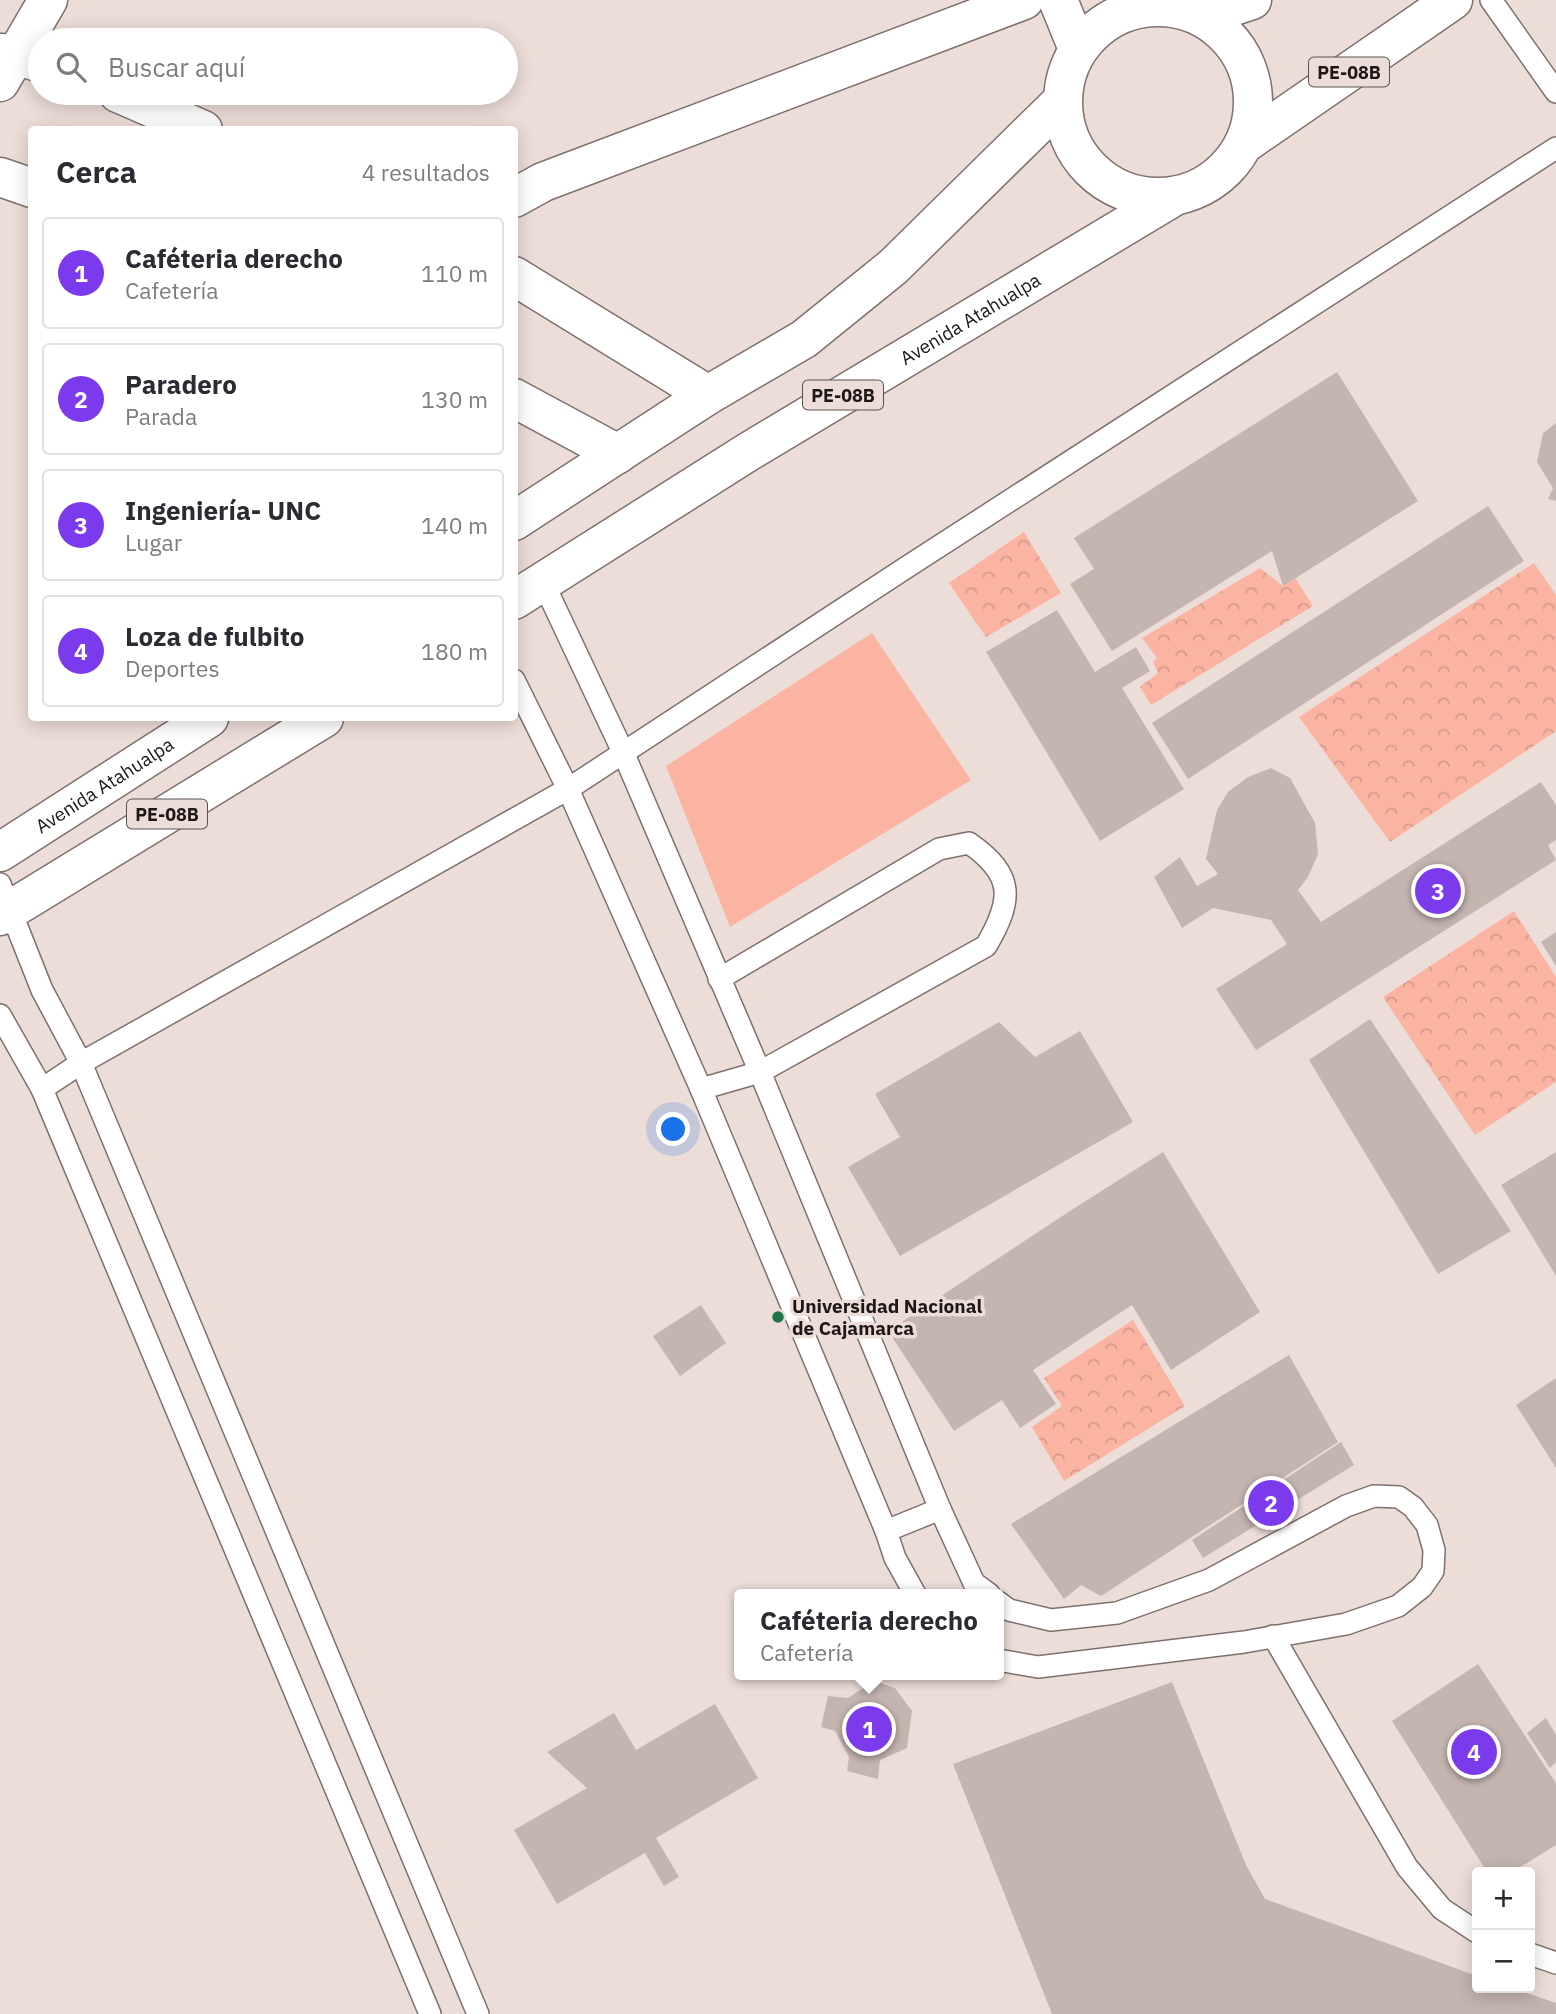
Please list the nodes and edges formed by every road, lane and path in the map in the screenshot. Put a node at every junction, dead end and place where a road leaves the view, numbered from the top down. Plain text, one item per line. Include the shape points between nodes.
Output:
1 (48, 0) edge
2 (1024, 0) edge
3 (1058, 0) edge
4 (1252, 0) edge
5 (1453, 0) edge
6 (1491, 0) edge
7 (1164, 3) edge
8 (1201, 17) junction
9 (33, 28) edge
10 (28, 37) edge
11 (1079, 49) junction
12 (14, 63) edge
13 (1556, 92) edge
14 (1062, 101) junction
15 (146, 105) edge
16 (194, 126) edge
17 (1244, 144) junction
18 (1556, 148) edge
19 (0, 177) edge
20 (28, 187) edge
21 (518, 196) edge
22 (1175, 196) junction
23 (518, 278) edge
24 (708, 395) junction
25 (518, 400) edge
26 (618, 454) junction
27 (518, 518) edge
28 (529, 591) edge
29 (518, 688) edge
30 (204, 721) edge
31 (319, 721) edge
32 (623, 752) junction
33 (568, 789) junction
34 (0, 852) edge
35 (3, 903) edge
36 (719, 979) junction
37 (0, 1015) edge
38 (81, 1063) junction
39 (760, 1072) junction
40 (41, 1089) junction
41 (701, 1089) junction
42 (940, 1509) junction
43 (886, 1531) junction
44 (912, 1589) edge
45 (983, 1589) edge
46 (1004, 1606) edge
47 (1273, 1636) junction
48 (1004, 1661) edge
49 (1474, 1930) edge
50 (1535, 1956) edge
51 (1556, 1964) edge
52 (430, 2014) edge
53 (478, 2014) edge

1 - 9 main road
2 - 21 main road via 556,177
3 - 11 main road
4 - 8 main road
5 - 17 main road, PE-08B
6 - 13 lane
7 - 8 main road, PE-08B
7 - 11 main road, PE-08B via 1120,15 1097,29
8 - 17 main road, PE-08B via 1222,30 1249,71 1252,120
10 - 12 main road
11 - 14 main road, PE-08B via 1066,74
14 - 22 main road, PE-08B via 1066,129 1078,155 1097,175 1121,190 1148,197
14 - 24 main road via 893,267 804,339
15 - 16 main road
17 - 22 main road, PE-08B via 1227,168 1203,186
18 - 32 lane
19 - 20 main road
22 - 28 main road, Avenida Atahualpa / PE-08B via 748,452
23 - 24 main road
24 - 26 main road
25 - 26 main road
26 - 27 main road
28 - 32 lane
29 - 33 lane
30 - 34 main road, Avenida Atahualpa / PE-08B
31 - 35 main road, PE-08B
32 - 33 lane
32 - 36 lane
33 - 38 lane
33 - 41 lane
35 - 38 lane
36 - 39 lane
36 - 39 lane via 939,849 969,843 998,867 1005,883 1002,919 986,946
37 - 40 lane
38 - 40 lane
38 - 53 lane
39 - 41 lane
39 - 42 lane
40 - 52 lane
41 - 43 lane
42 - 43 lane
42 - 45 lane via 975,1583
43 - 44 lane
46 - 47 lane via 1051,1620 1117,1612 1209,1580 1374,1496 1399,1497 1413,1507 1427,1525 1434,1549 1433,1571 1422,1587 1398,1606 1359,1619
47 - 48 lane via 1038,1667
47 - 49 lane via 1407,1867 1442,1909
50 - 51 lane

